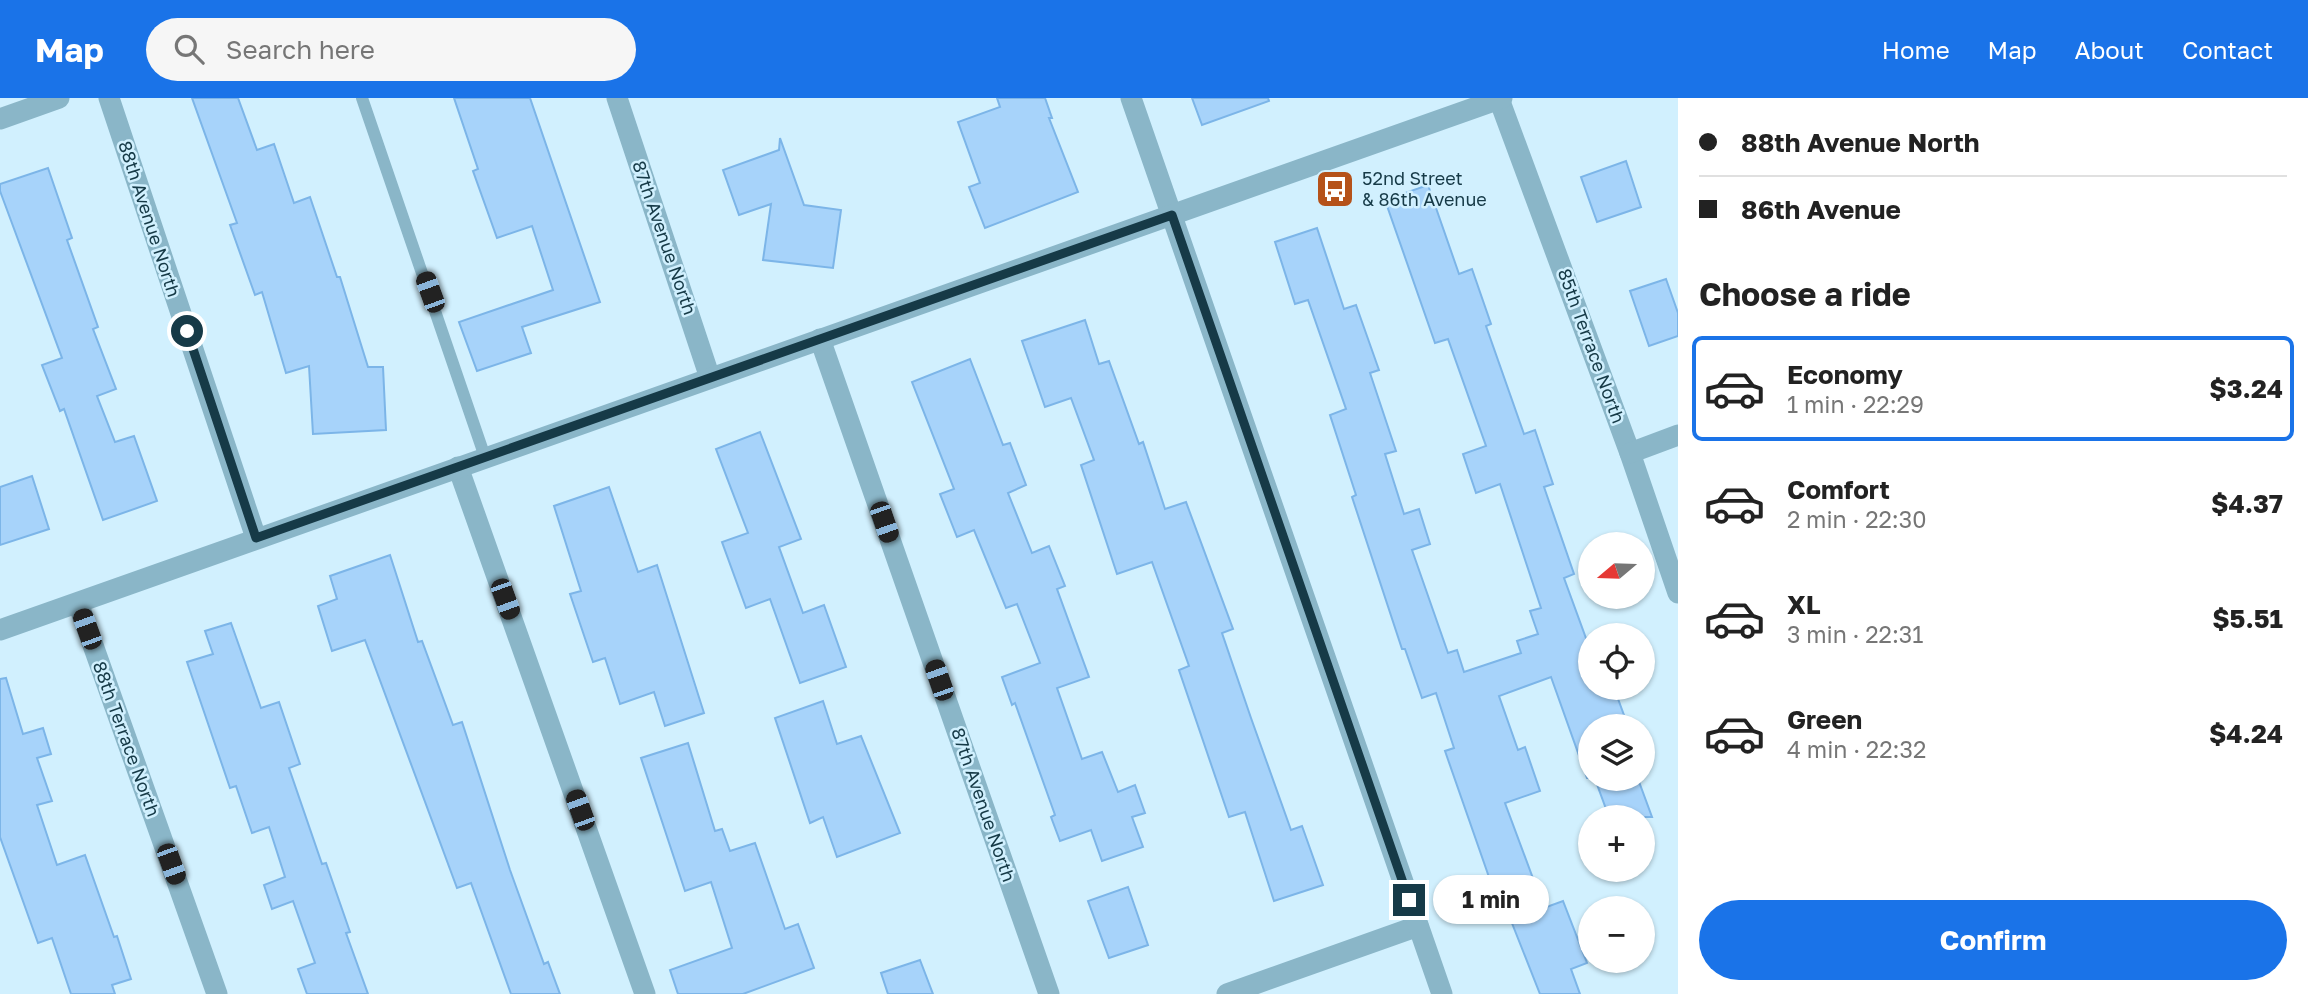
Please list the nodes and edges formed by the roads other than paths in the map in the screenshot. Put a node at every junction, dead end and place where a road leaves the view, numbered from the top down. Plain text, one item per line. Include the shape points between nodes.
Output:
1 (59, 98) edge
2 (109, 98) edge
3 (362, 98) edge
4 (617, 98) edge
5 (1131, 98) edge
6 (1501, 99) edge
7 (0, 119) edge
8 (1172, 215) junction
9 (820, 339) junction
10 (710, 378) junction
11 (1678, 435) edge
12 (1630, 453) junction
13 (485, 457) junction
14 (458, 467) junction
15 (256, 538) junction
16 (1678, 593) edge
17 (78, 603) junction
18 (0, 630) edge
19 (1419, 926) junction
20 (217, 994) edge
21 (645, 994) edge
22 (1049, 994) edge
23 (1227, 994) edge
24 (1442, 994) edge

1 - 7 street
2 - 15 street, 88th Avenue North
3 - 13 lane
4 - 10 street, 87th Avenue North
5 - 8 street
6 - 8 street
6 - 12 street, 85th Terrace North
8 - 9 street
8 - 19 street
9 - 10 street
9 - 22 street, 87th Avenue North
10 - 13 street
11 - 12 street
12 - 16 street, 85th Terrace North
13 - 14 street
14 - 15 street
14 - 21 street
15 - 17 street
17 - 18 street
17 - 20 street, 88th Terrace North
19 - 23 street
19 - 24 street

